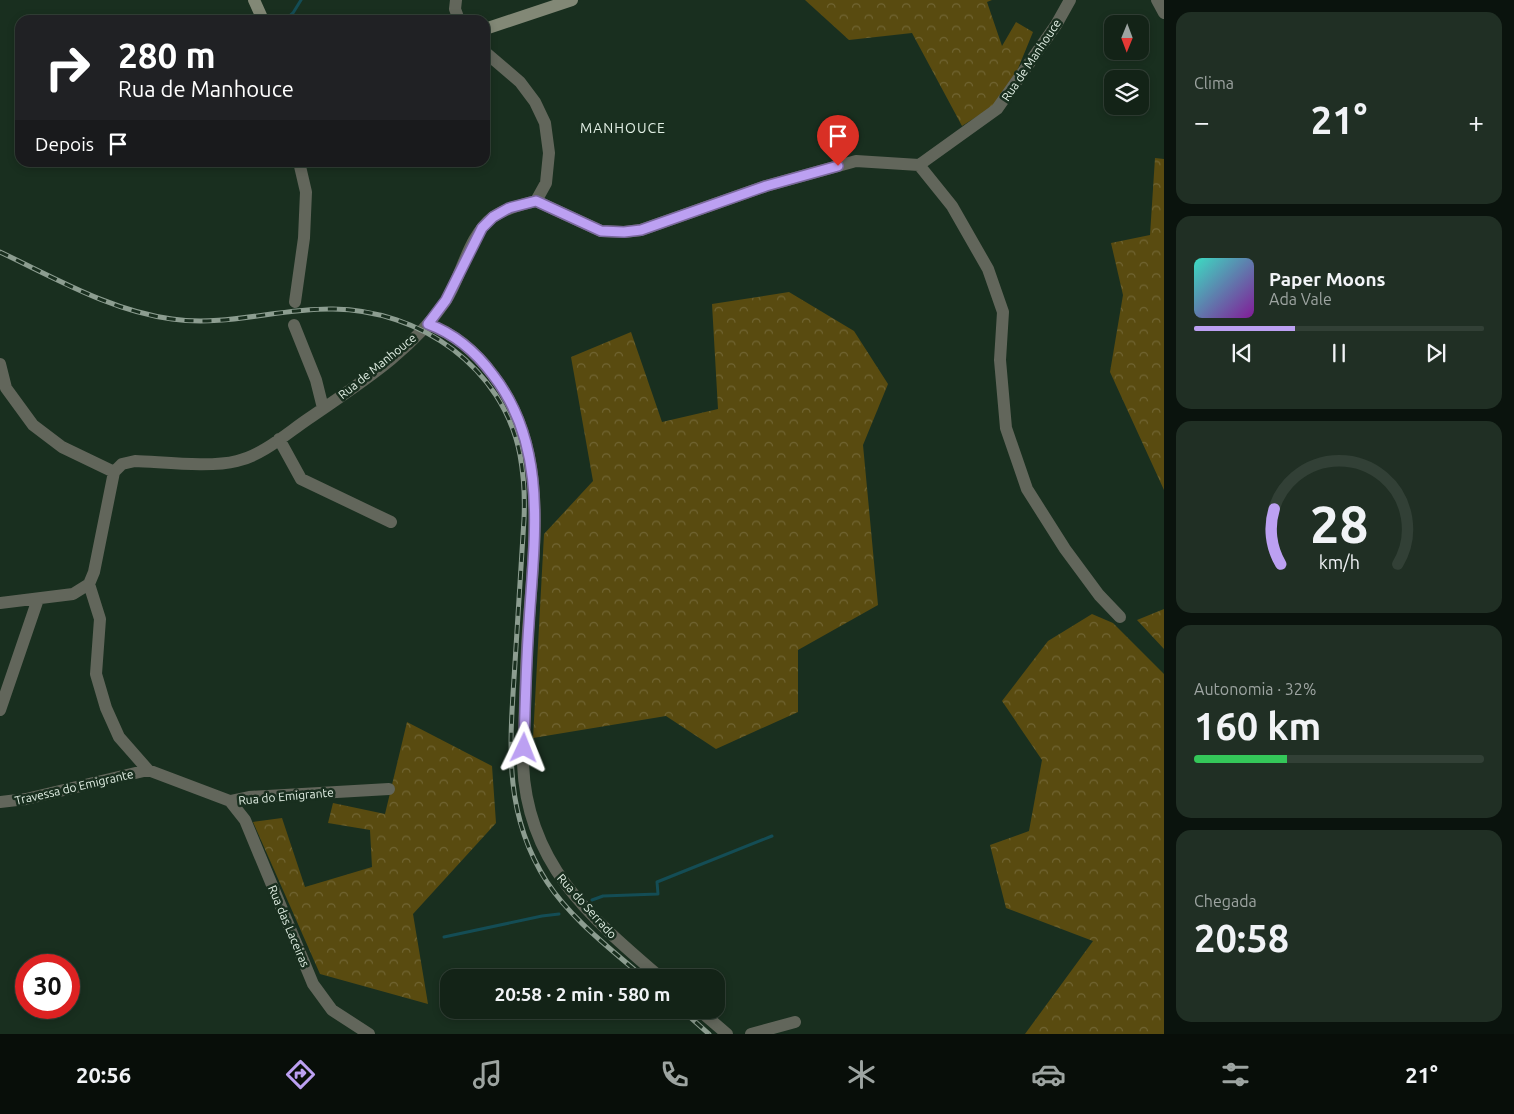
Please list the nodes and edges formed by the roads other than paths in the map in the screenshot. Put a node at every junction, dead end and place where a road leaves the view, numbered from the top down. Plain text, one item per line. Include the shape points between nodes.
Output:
1 (254, 0) edge
2 (456, 0) edge
3 (572, 0) edge
4 (1070, 0) edge
5 (1157, 0) edge
6 (1164, 13) edge
7 (261, 15) edge
8 (457, 15) edge
9 (490, 27) edge
10 (490, 56) edge
11 (920, 165) junction
12 (300, 167) edge
13 (536, 201) junction
14 (296, 302) dead end
15 (294, 324) dead end
16 (428, 324) junction
17 (0, 364) edge
18 (323, 408) junction
19 (279, 439) junction
20 (114, 472) junction
21 (391, 522) dead end
22 (89, 584) junction
23 (38, 599) junction
24 (0, 603) edge
25 (1120, 617) dead end
26 (0, 710) edge
27 (148, 770) junction
28 (389, 789) dead end
29 (230, 801) junction
30 (0, 802) edge
31 (651, 969) edge
32 (709, 1019) edge
33 (795, 1022) dead end
34 (369, 1034) edge
35 (727, 1034) edge
36 (751, 1034) edge

1 - 7 main road
2 - 8 street
3 - 9 main road
4 - 11 street, Rua de Manhouce via 997,110
5 - 6 street
10 - 13 street via 520,82 545,123 549,152 546,183
11 - 13 street via 856,161 766,186 641,230 624,232 601,231
11 - 25 street via 952,206 988,269 1003,312 1000,360 1006,428 1027,489 1065,550
12 - 14 street via 306,192
13 - 16 street, Rua de Manhouce via 509,208 482,228 446,300
15 - 18 street via 316,380
16 - 18 street, Rua de Manhouce via 354,389
16 - 31 street, Rua do Serrado via 462,343 496,379 515,410 531,458 535,508 523,764 526,798 535,830 550,862 569,889
17 - 20 street via 6,388 33,425 62,447
18 - 19 street, Rua de Manhouce
19 - 20 street, Rua de Manhouce via 237,461 135,461 122,464
19 - 21 street via 301,479
20 - 22 street
22 - 23 street via 73,594
22 - 27 street, Rua do Emigrante via 100,619 96,674 106,708 120,737
23 - 24 street
23 - 26 street
27 - 29 street, Rua do Emigrante
27 - 30 street, Travessa do Emigrante via 26,799
28 - 29 street, Rua do Emigrante via 248,797
29 - 34 street, Rua das Laceiras via 245,820 313,984 332,1010
32 - 35 street
33 - 36 street

